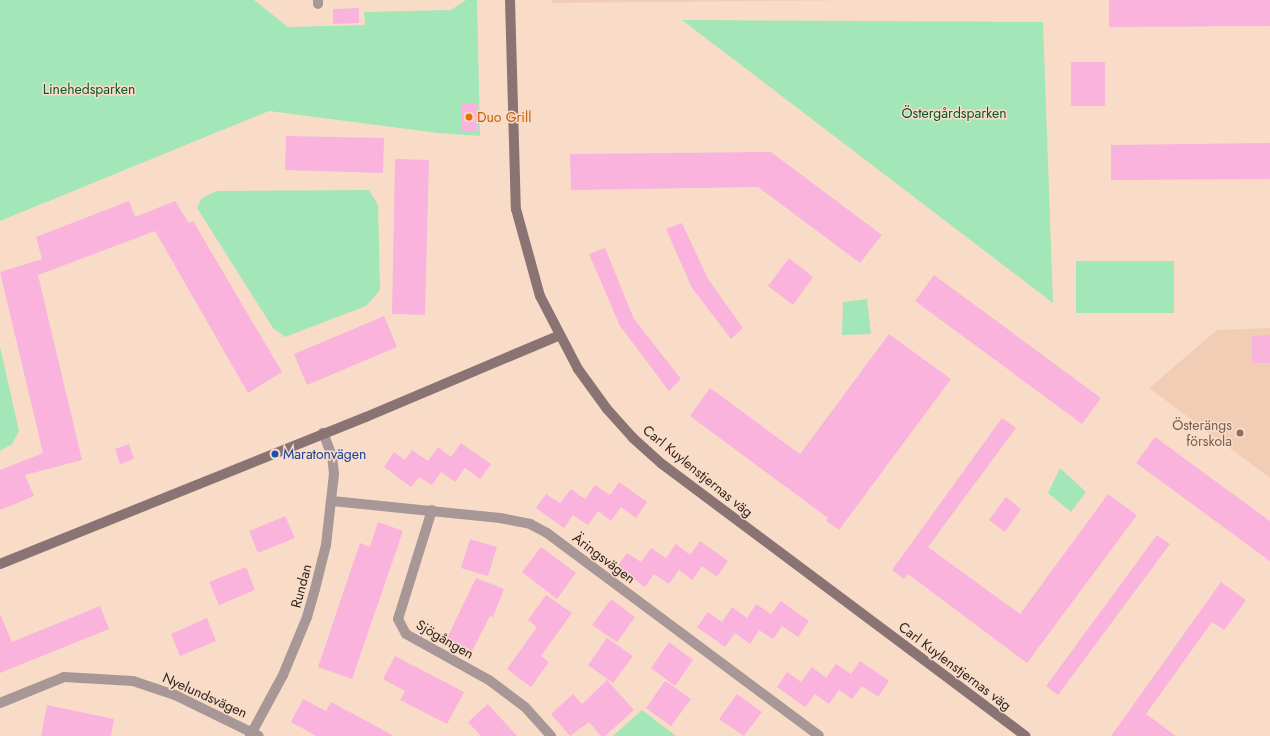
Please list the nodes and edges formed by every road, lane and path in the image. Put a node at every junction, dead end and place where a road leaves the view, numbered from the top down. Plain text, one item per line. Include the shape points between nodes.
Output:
1 (510, 0) edge
2 (558, 336) junction
3 (323, 433) junction
4 (332, 501) junction
5 (432, 510) junction
6 (0, 564) edge
7 (0, 704) edge
8 (254, 735) edge
9 (551, 736) edge
10 (819, 736) edge
11 (1025, 736) edge

1 - 2 street, Carl Kuylenstjernas väg via 516,209 540,296
2 - 3 street
2 - 11 street, Carl Kuylenstjernas väg via 607,409 633,438 662,464
3 - 4 street, Rundan via 332,456
3 - 6 street
4 - 5 street, Äringsvägen
4 - 8 street, Rundan via 326,546 307,617
5 - 9 street, Sjögången via 398,619 406,634 489,680 525,707
5 - 10 street, Äringsvägen via 530,524 547,533
7 - 8 street, Nyelundsvägen via 64,677 133,681 175,695

